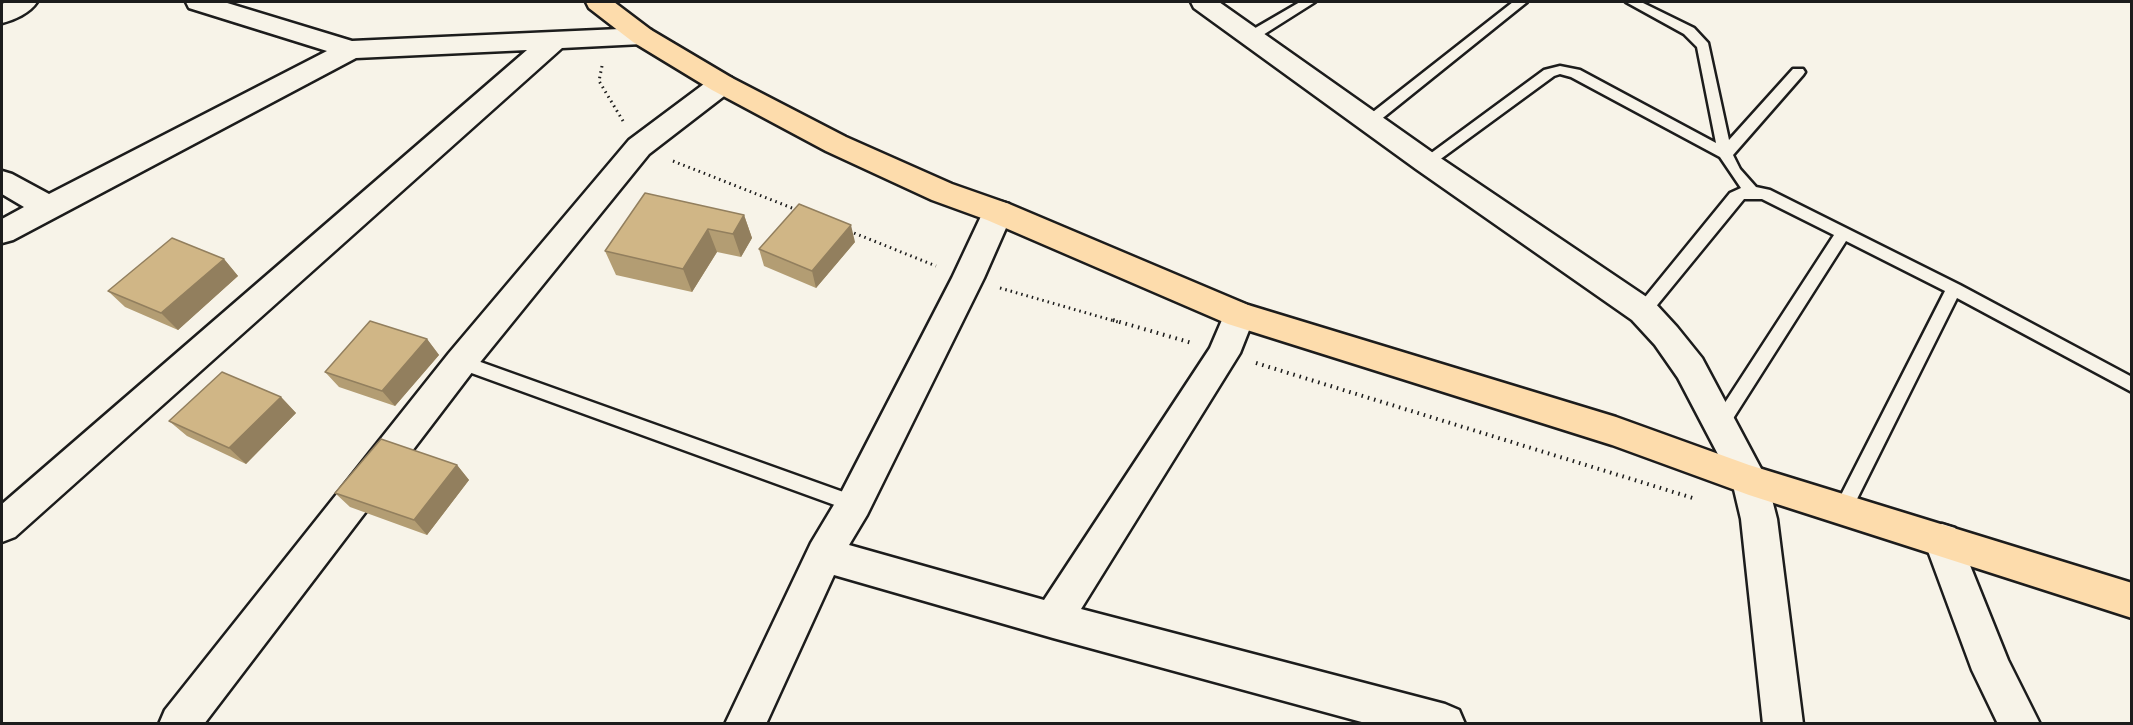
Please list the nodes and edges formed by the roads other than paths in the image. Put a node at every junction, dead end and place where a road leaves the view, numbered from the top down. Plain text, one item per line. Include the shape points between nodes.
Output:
1 (24, 2) edge
2 (198, 2) edge
3 (598, 2) edge
4 (1203, 2) edge
5 (1309, 2) edge
6 (1521, 2) edge
7 (1632, 2) edge
8 (2, 15) edge
9 (642, 36) junction
10 (1250, 37) junction
11 (556, 39) junction
12 (351, 50) junction
13 (1798, 72) dead end
14 (722, 84) junction
15 (1368, 122) junction
16 (1725, 154) junction
17 (1426, 162) junction
18 (2, 181) edge
19 (1751, 191) junction
20 (48, 207) junction
21 (998, 212) junction
22 (2, 232) edge
23 (1843, 233) junction
24 (1954, 289) junction
25 (1642, 311) junction
26 (1239, 315) junction
27 (461, 362) junction
28 (2132, 385) edge
29 (1721, 423) junction
30 (1749, 480) junction
31 (854, 504) junction
32 (1843, 508) junction
33 (2, 525) edge
34 (1942, 540) junction
35 (824, 555) junction
36 (2132, 601) edge
37 (1053, 620) junction
38 (179, 723) edge
39 (745, 723) edge
40 (1445, 723) edge
41 (1783, 723) edge
42 (2020, 723) edge

1 - 8 street
2 - 12 street
3 - 9 main road
4 - 10 street
5 - 10 lane
6 - 15 lane
7 - 16 lane via 1689,31 1703,46
9 - 11 street
9 - 14 main road
10 - 15 street
11 - 12 street
11 - 33 street
12 - 20 street
13 - 16 lane
14 - 21 main road via 836,144 942,192
14 - 27 street via 639,147
15 - 17 street
16 - 17 lane via 1575,73 1560,70 1549,73
16 - 19 lane
17 - 25 street
18 - 20 street
19 - 23 lane via 1765,194
19 - 25 lane via 1735,197
20 - 22 street
21 - 26 main road
21 - 31 street
23 - 24 lane
23 - 29 lane
24 - 28 lane
24 - 32 lane
25 - 29 street via 1690,368
26 - 30 main road via 1616,432
26 - 37 street via 1224,353
27 - 31 lane
27 - 38 street
29 - 30 street
30 - 32 main road
30 - 41 street via 1759,519
31 - 35 street
32 - 34 main road
34 - 36 main road
34 - 42 street via 1992,670
35 - 37 street
35 - 39 street
37 - 40 street

